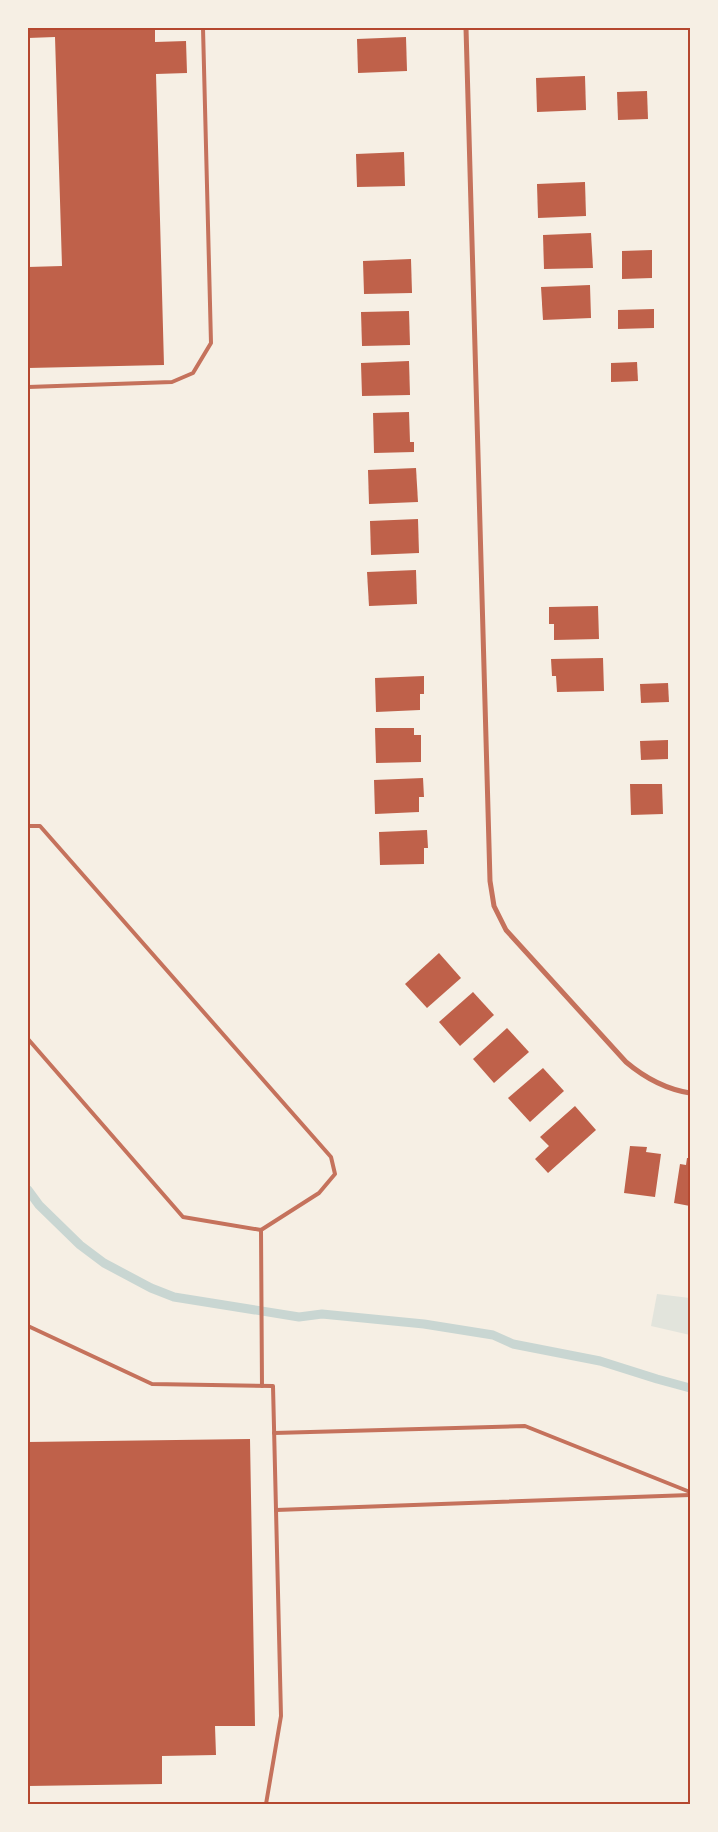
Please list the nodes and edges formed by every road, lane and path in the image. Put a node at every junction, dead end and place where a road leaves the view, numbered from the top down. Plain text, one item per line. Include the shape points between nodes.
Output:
1 (203, 28) edge
2 (466, 28) edge
3 (28, 387) edge
4 (28, 826) edge
5 (28, 1039) edge
6 (690, 1093) edge
7 (261, 1230) junction
8 (28, 1326) edge
9 (262, 1386) junction
10 (274, 1433) junction
11 (690, 1494) edge
12 (276, 1510) junction
13 (266, 1804) edge

1 - 3 lane via 211,343 193,372 172,382
2 - 6 street via 490,881 494,906 506,930 626,1062 655,1082
4 - 7 lane via 40,826 331,1157 335,1174 319,1193
5 - 7 lane via 183,1217
7 - 9 lane
8 - 9 lane via 152,1384
9 - 10 lane via 273,1386
10 - 11 lane via 524,1426
10 - 12 lane
11 - 12 lane
12 - 13 lane via 281,1716

